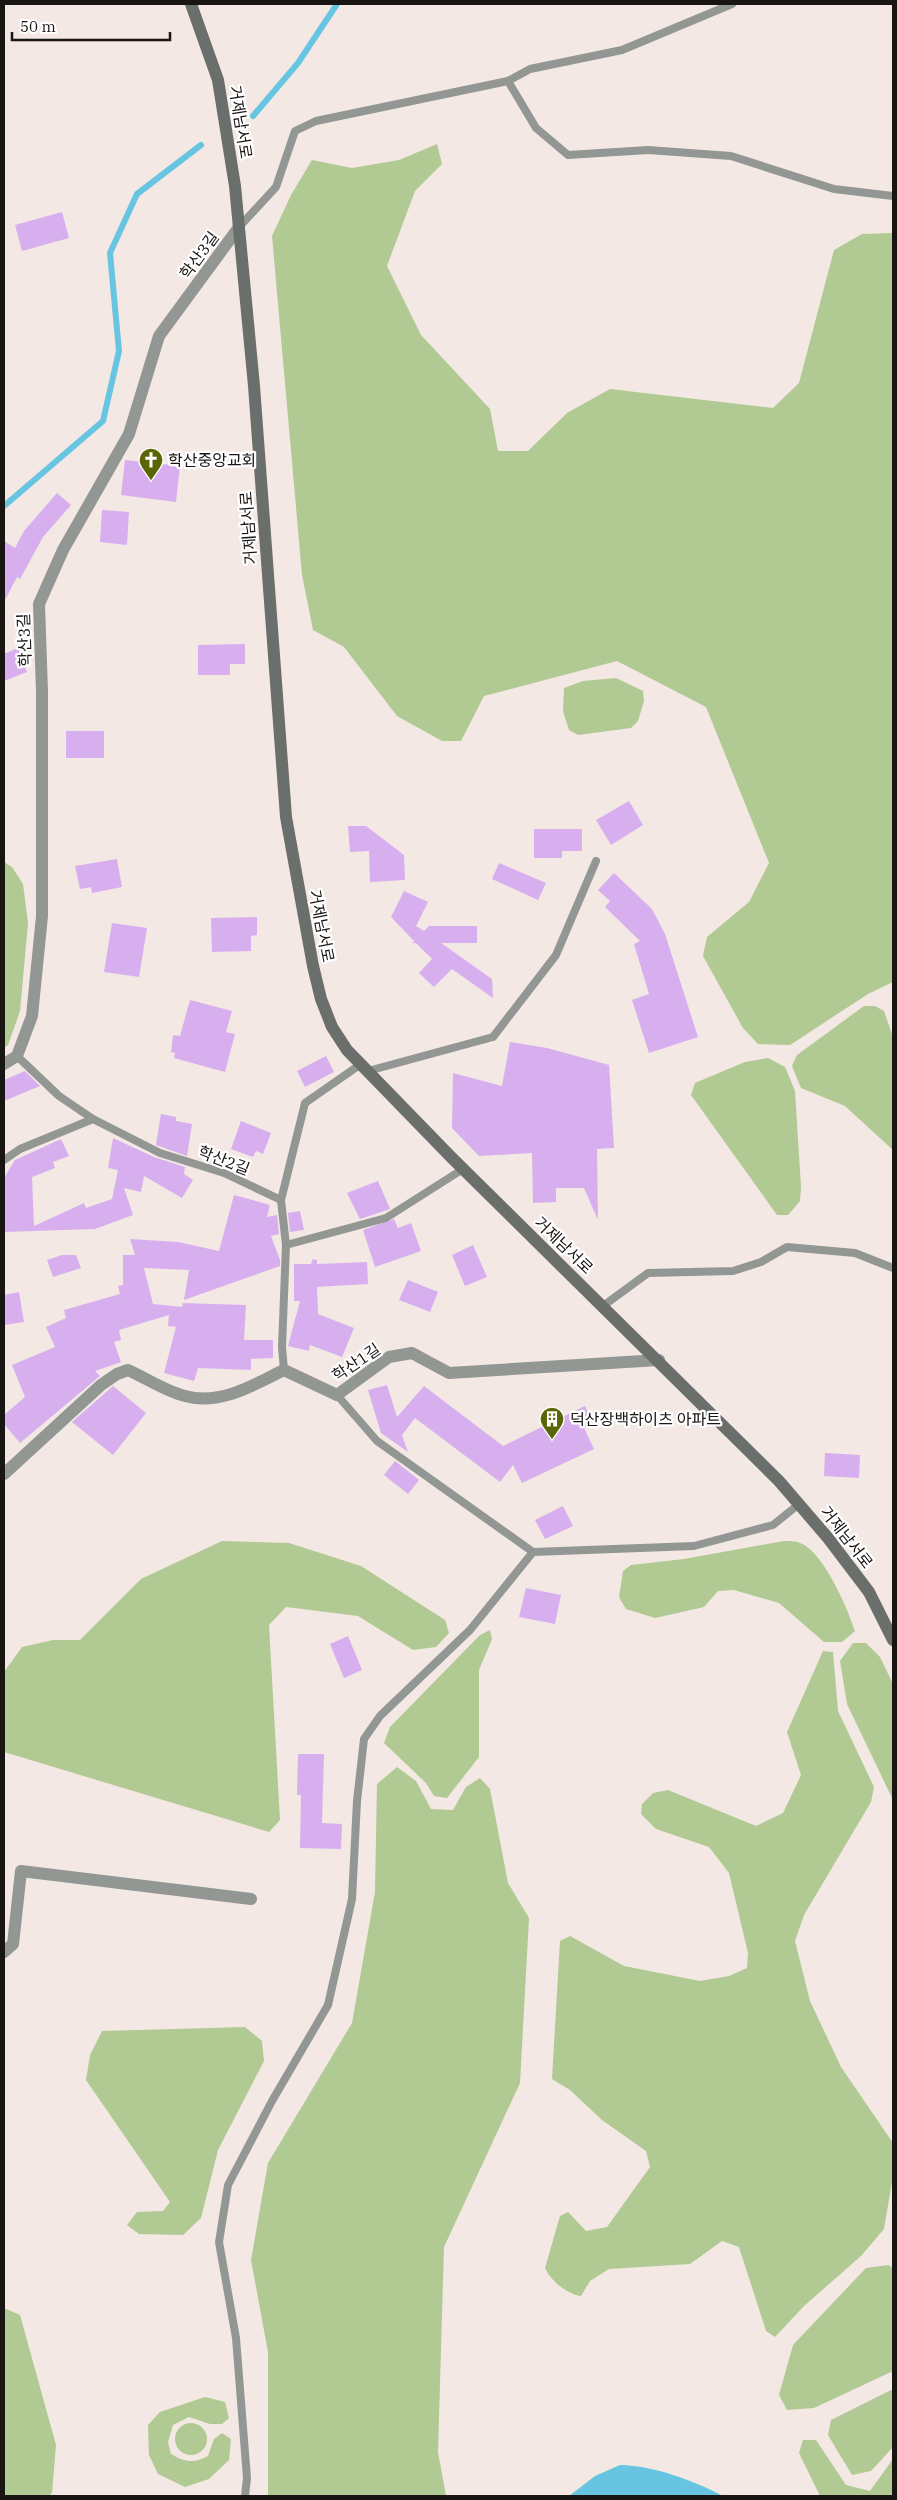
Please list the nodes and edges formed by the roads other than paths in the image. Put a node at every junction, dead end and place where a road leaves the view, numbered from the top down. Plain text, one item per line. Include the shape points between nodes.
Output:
1 (191, 4) edge
2 (732, 4) edge
3 (508, 81) junction
4 (893, 196) edge
5 (239, 227) junction
6 (596, 861) dead end
7 (17, 1056) junction
8 (4, 1064) edge
9 (364, 1068) junction
10 (93, 1119) junction
11 (4, 1160) edge
12 (464, 1169) junction
13 (281, 1200) junction
14 (286, 1245) junction
15 (893, 1268) edge
16 (603, 1306) junction
17 (659, 1360) junction
18 (284, 1370) junction
19 (337, 1395) junction
20 (4, 1474) edge
21 (799, 1504) junction
22 (533, 1552) junction
23 (893, 1640) edge
24 (250, 1899) dead end
25 (4, 1952) edge
26 (245, 2496) edge

1 - 5 main road, 거제남서로 via 218,80
2 - 3 lane via 622,50 530,69
3 - 4 lane via 536,128 568,155 648,150 732,156 834,189
3 - 5 lane via 316,121 295,131 276,187
5 - 7 street, 학산3길 via 159,336 129,434 63,550 39,604 42,916 32,1016
5 - 9 main road, 거제남서로 via 286,818 312,966 321,999 332,1027
6 - 9 lane via 556,955 493,1037
7 - 8 street
7 - 10 lane, 학산2길 via 59,1096
9 - 12 main road, 거제남서로
9 - 13 lane via 305,1102
10 - 11 lane via 20,1149
10 - 13 lane, 학산2길 via 160,1153 224,1172
12 - 14 lane via 386,1218
12 - 16 main road, 거제남서로
13 - 14 lane
14 - 18 lane
15 - 16 lane via 855,1253 787,1247 761,1262 733,1271 648,1273
16 - 17 main road, 거제남서로
17 - 19 street, 학산1길 via 449,1373 412,1352 389,1357
17 - 21 main road, 거제남서로
18 - 19 street, 학산1길
18 - 20 street via 239,1393 200,1399 183,1396 128,1370 116,1374
19 - 22 lane via 377,1441
21 - 22 lane via 773,1525 694,1546
21 - 23 main road, 거제남서로 via 869,1592
22 - 26 lane via 470,1630 380,1716 364,1739 352,1899 328,2005 228,2185 219,2242 236,2338
24 - 25 street via 21,1871 13,1944

